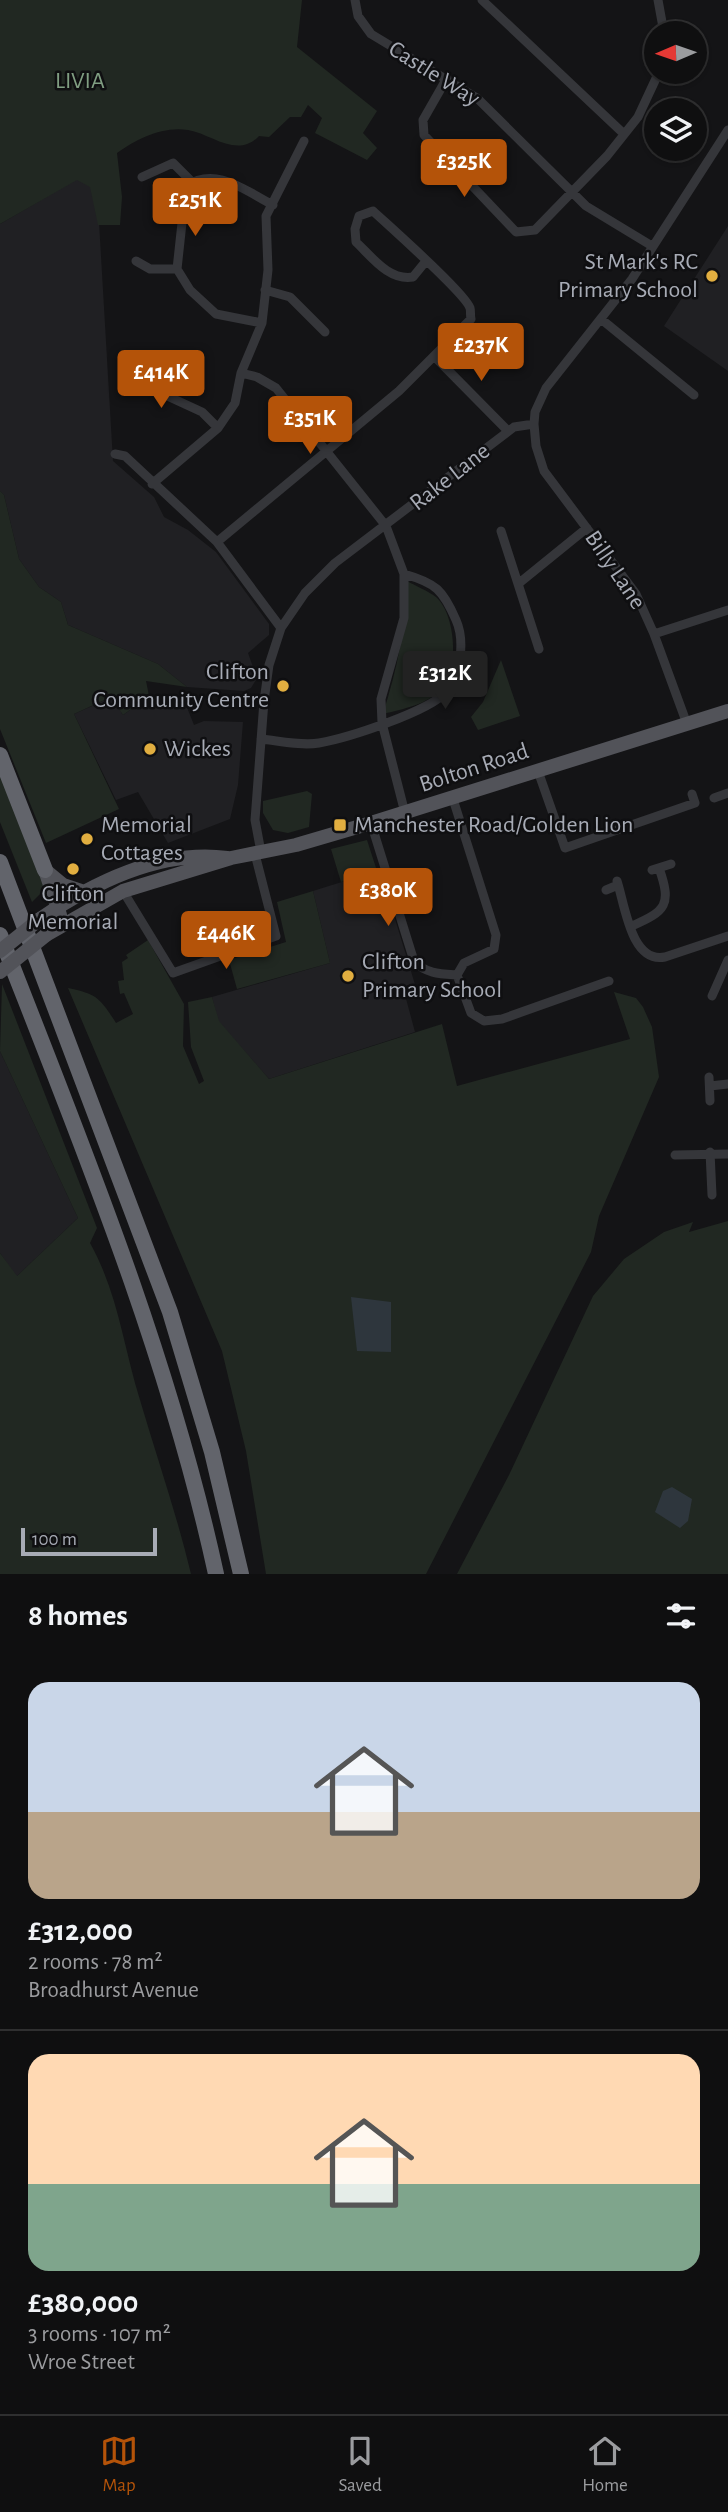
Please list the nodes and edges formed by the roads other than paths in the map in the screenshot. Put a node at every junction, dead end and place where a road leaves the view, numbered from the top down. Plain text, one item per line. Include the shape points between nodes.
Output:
1 (355, 0) edge
2 (482, 0) edge
3 (658, 0) edge
4 (662, 21) edge
5 (447, 78) junction
6 (653, 84) edge
7 (728, 130) edge
8 (624, 134) junction
9 (304, 141) dead end
10 (142, 177) dead end
11 (192, 182) junction
12 (572, 192) junction
13 (273, 205) junction
14 (652, 246) junction
15 (136, 261) dead end
16 (426, 261) junction
17 (177, 269) junction
18 (265, 290) junction
19 (601, 319) junction
20 (262, 323) junction
21 (325, 332) dead end
22 (434, 356) junction
23 (137, 362) dead end
24 (241, 373) junction
25 (694, 395) dead end
26 (534, 424) junction
27 (218, 428) junction
28 (508, 432) junction
29 (115, 454) dead end
30 (327, 454) junction
31 (152, 484) junction
32 (386, 526) junction
33 (586, 528) junction
34 (500, 531) dead end
35 (217, 542) junction
36 (404, 573) junction
37 (518, 584) junction
38 (728, 610) edge
39 (281, 628) junction
40 (654, 634) junction
41 (539, 649) dead end
42 (727, 714) edge
43 (382, 723) junction
44 (687, 724) junction
45 (261, 739) junction
46 (0, 755) edge
47 (538, 771) junction
48 (728, 793) edge
49 (692, 794) dead end
50 (714, 798) dead end
51 (453, 799) junction
52 (405, 813) junction
53 (372, 823) junction
54 (258, 853) junction
55 (231, 858) junction
56 (0, 862) edge
57 (671, 863) dead end
58 (45, 870) junction
59 (606, 890) dead end
60 (123, 891) junction
61 (85, 892) junction
62 (59, 906) junction
63 (632, 926) junction
64 (51, 932) junction
65 (0, 935) edge
66 (728, 936) edge
67 (0, 951) edge
68 (728, 960) edge
69 (0, 972) edge
70 (457, 975) junction
71 (609, 981) dead end
72 (712, 996) dead end
73 (728, 1084) edge
74 (710, 1101) dead end
75 (710, 1153) junction
76 (728, 1154) edge
77 (675, 1155) dead end
78 (712, 1195) dead end
79 (216, 1574) edge
80 (242, 1574) edge

1 - 5 street, Castle Way via 358,16 370,34
2 - 8 street
3 - 4 street
5 - 12 street, Castle Way via 477,98
5 - 12 street via 423,120 424,135 516,232 535,230
6 - 8 street
7 - 14 street
8 - 12 street
9 - 13 street
10 - 11 street via 173,163
11 - 13 street via 199,177 220,178
11 - 17 street via 186,186
12 - 14 street, Castle Way via 586,206
13 - 18 street via 266,216
14 - 19 street
15 - 17 street via 150,269
16 - 16 street via 413,277 390,274 356,242 359,216 373,211
16 - 22 street via 470,306 471,319
17 - 20 street via 190,290 216,314
18 - 20 street
18 - 21 street via 290,297
19 - 25 street
19 - 26 street via 546,388
20 - 24 street
22 - 28 street
22 - 30 street
23 - 27 street via 163,394 202,412
24 - 27 street via 235,403
24 - 30 street via 276,388
26 - 28 street, Rake Lane
26 - 33 street, Billy Lane via 544,471
27 - 31 street
28 - 32 street, Rake Lane
29 - 31 street via 125,456
30 - 32 street
30 - 35 street
31 - 35 street
32 - 36 street
32 - 39 street, Rake Lane via 335,562 304,593
33 - 37 street
33 - 40 street, Billy Lane via 626,578
34 - 37 street
35 - 39 street
36 - 43 street via 404,618 381,699
36 - 43 street via 428,580 446,595 459,627 460,660 447,691 417,712
37 - 41 street
38 - 40 street
39 - 45 street, Rake Lane via 269,664
40 - 44 street, Billy Lane
42 - 44 main road, Bolton Road
43 - 45 street via 320,743
43 - 52 street
44 - 47 main road, Bolton Road
45 - 54 street, Rake Lane via 255,820
46 - 58 highway
47 - 49 street via 565,848 695,803
47 - 51 main road, Bolton Road
48 - 50 street
51 - 52 main road, Bolton Road
51 - 70 street via 496,942 488,953 464,963
52 - 53 main road, Bolton Road
53 - 54 main road, Bolton Road
53 - 70 street via 414,961 433,973
54 - 55 main road, Bolton Road
54 - 60 street, Rake Lane via 276,936 173,974
55 - 60 main road, Bolton Road
55 - 61 main road, Bolton Road via 203,855 177,859 127,873
56 - 80 highway via 166,1300 209,1440
57 - 63 street via 656,869 666,900 656,915
58 - 61 main road via 63,885
58 - 62 main road
59 - 63 street via 617,883
60 - 64 main road, Bolton Road
61 - 62 main road, Bolton Road
62 - 64 main road via 59,921
62 - 67 main road, Bolton Road, bridge
63 - 66 street via 641,951 656,959
64 - 69 main road, Bolton Road, bridge
65 - 79 highway via 153,1340 189,1460
68 - 72 street
70 - 71 street via 471,1013 484,1021
73 - 74 street via 710,1081
75 - 76 street
75 - 77 street
75 - 78 street

